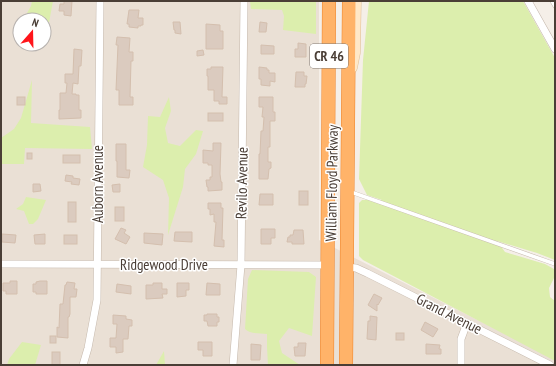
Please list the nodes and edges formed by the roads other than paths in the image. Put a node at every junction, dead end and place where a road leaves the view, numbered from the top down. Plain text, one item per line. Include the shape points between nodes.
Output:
1 (100, 1) edge
2 (244, 1) edge
3 (330, 1) edge
4 (349, 1) edge
5 (356, 1) edge
6 (528, 1) edge
7 (552, 1) edge
8 (555, 6) edge
9 (555, 49) edge
10 (349, 83) junction
11 (348, 191) junction
12 (1, 264) edge
13 (98, 264) junction
14 (555, 264) edge
15 (242, 265) junction
16 (328, 265) junction
17 (347, 267) junction
18 (468, 323) junction
19 (83, 365) edge
20 (233, 365) edge
21 (327, 365) edge
22 (346, 365) edge
23 (461, 365) edge
24 (550, 365) edge

1 - 13 street, Auborn Avenue
2 - 15 street, Revilo Avenue
3 - 16 highway, William Floyd Parkway / CR 46
4 - 10 highway, William Floyd Parkway / CR 46
5 - 10 street via 356,53
6 - 9 street
7 - 8 lane
10 - 11 highway, William Floyd Parkway / CR 46
11 - 14 lane
11 - 17 highway, William Floyd Parkway / CR 46
12 - 13 street, Ridgewood Drive
13 - 15 street, Ridgewood Drive
13 - 19 street, Auborn Avenue via 97,300
15 - 16 street, Ridgewood Drive
15 - 20 street, Revilo Avenue
16 - 17 highway
16 - 21 highway, William Floyd Parkway / CR 46
17 - 18 street, Grand Avenue via 367,273
17 - 22 highway, William Floyd Parkway / CR 46
18 - 23 street via 463,332
18 - 24 street, Grand Avenue

